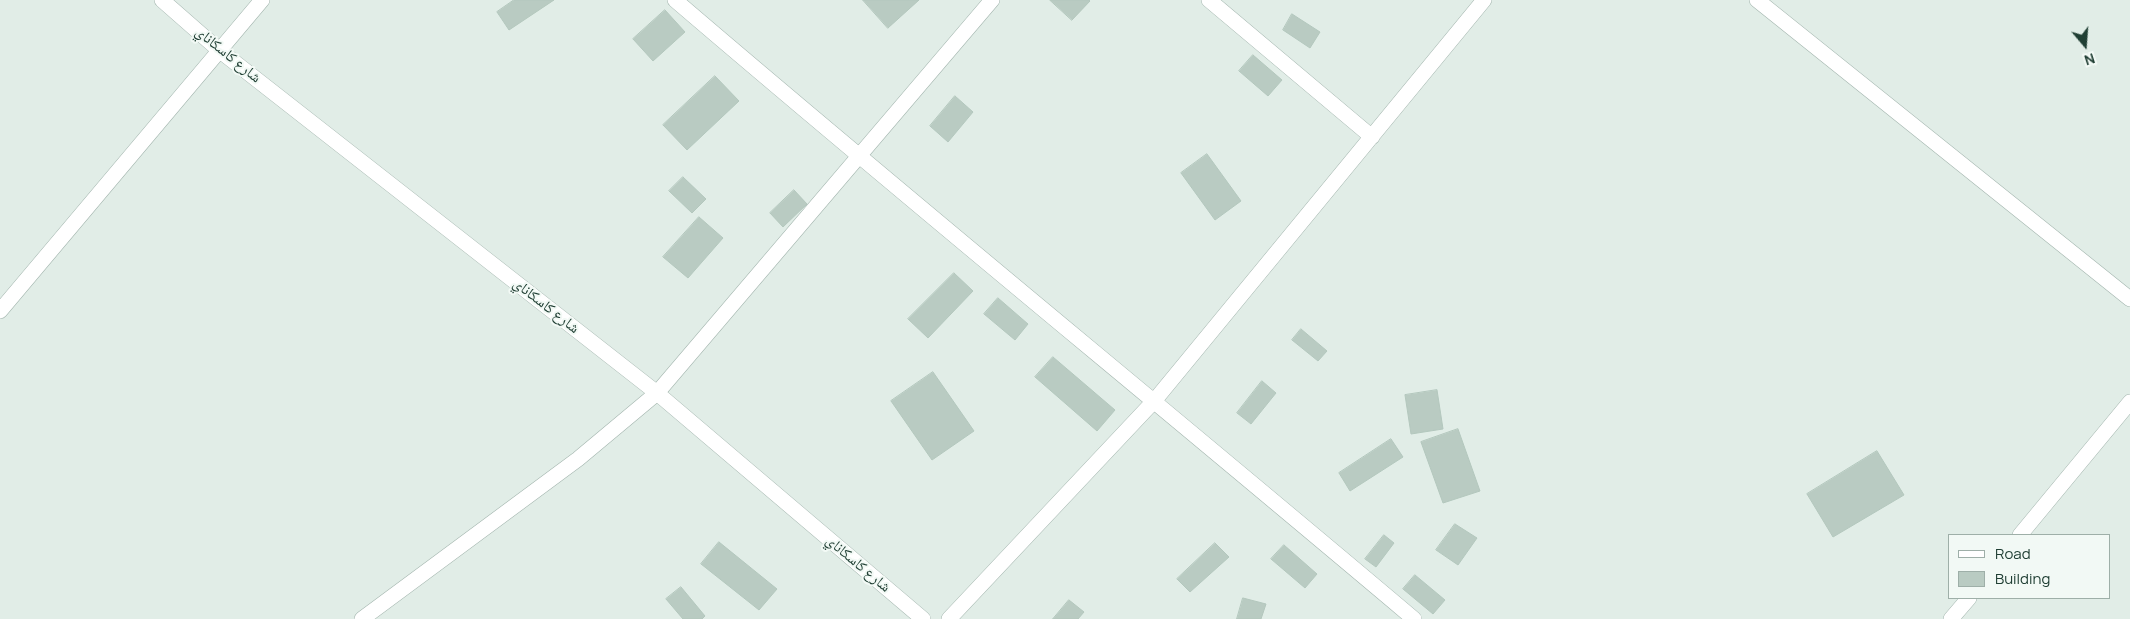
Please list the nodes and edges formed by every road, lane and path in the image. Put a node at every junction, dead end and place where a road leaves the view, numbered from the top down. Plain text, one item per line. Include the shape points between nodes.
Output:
1 (162, 0) edge
2 (262, 0) edge
3 (675, 0) edge
4 (992, 0) edge
5 (1209, 0) edge
6 (1484, 0) edge
7 (1757, 0) edge
8 (219, 50) junction
9 (1372, 137) junction
10 (858, 156) junction
11 (2130, 299) edge
12 (0, 311) edge
13 (657, 393) junction
14 (1155, 400) junction
15 (2130, 402) edge
16 (2021, 534) edge
17 (1968, 599) edge
18 (362, 619) edge
19 (923, 619) edge
20 (948, 619) edge
21 (1414, 619) edge
22 (1951, 619) edge

1 - 8 street, شارع كاسكاناي
2 - 8 street
3 - 10 street
4 - 10 street
5 - 9 street
6 - 9 street
7 - 11 street
8 - 12 street
8 - 13 street, شارع كاسكاناي
9 - 14 street
10 - 13 street
10 - 14 street
13 - 18 street via 578,459
13 - 19 street, شارع كاسكاناي
14 - 20 street
14 - 21 street
15 - 16 street
17 - 22 street

